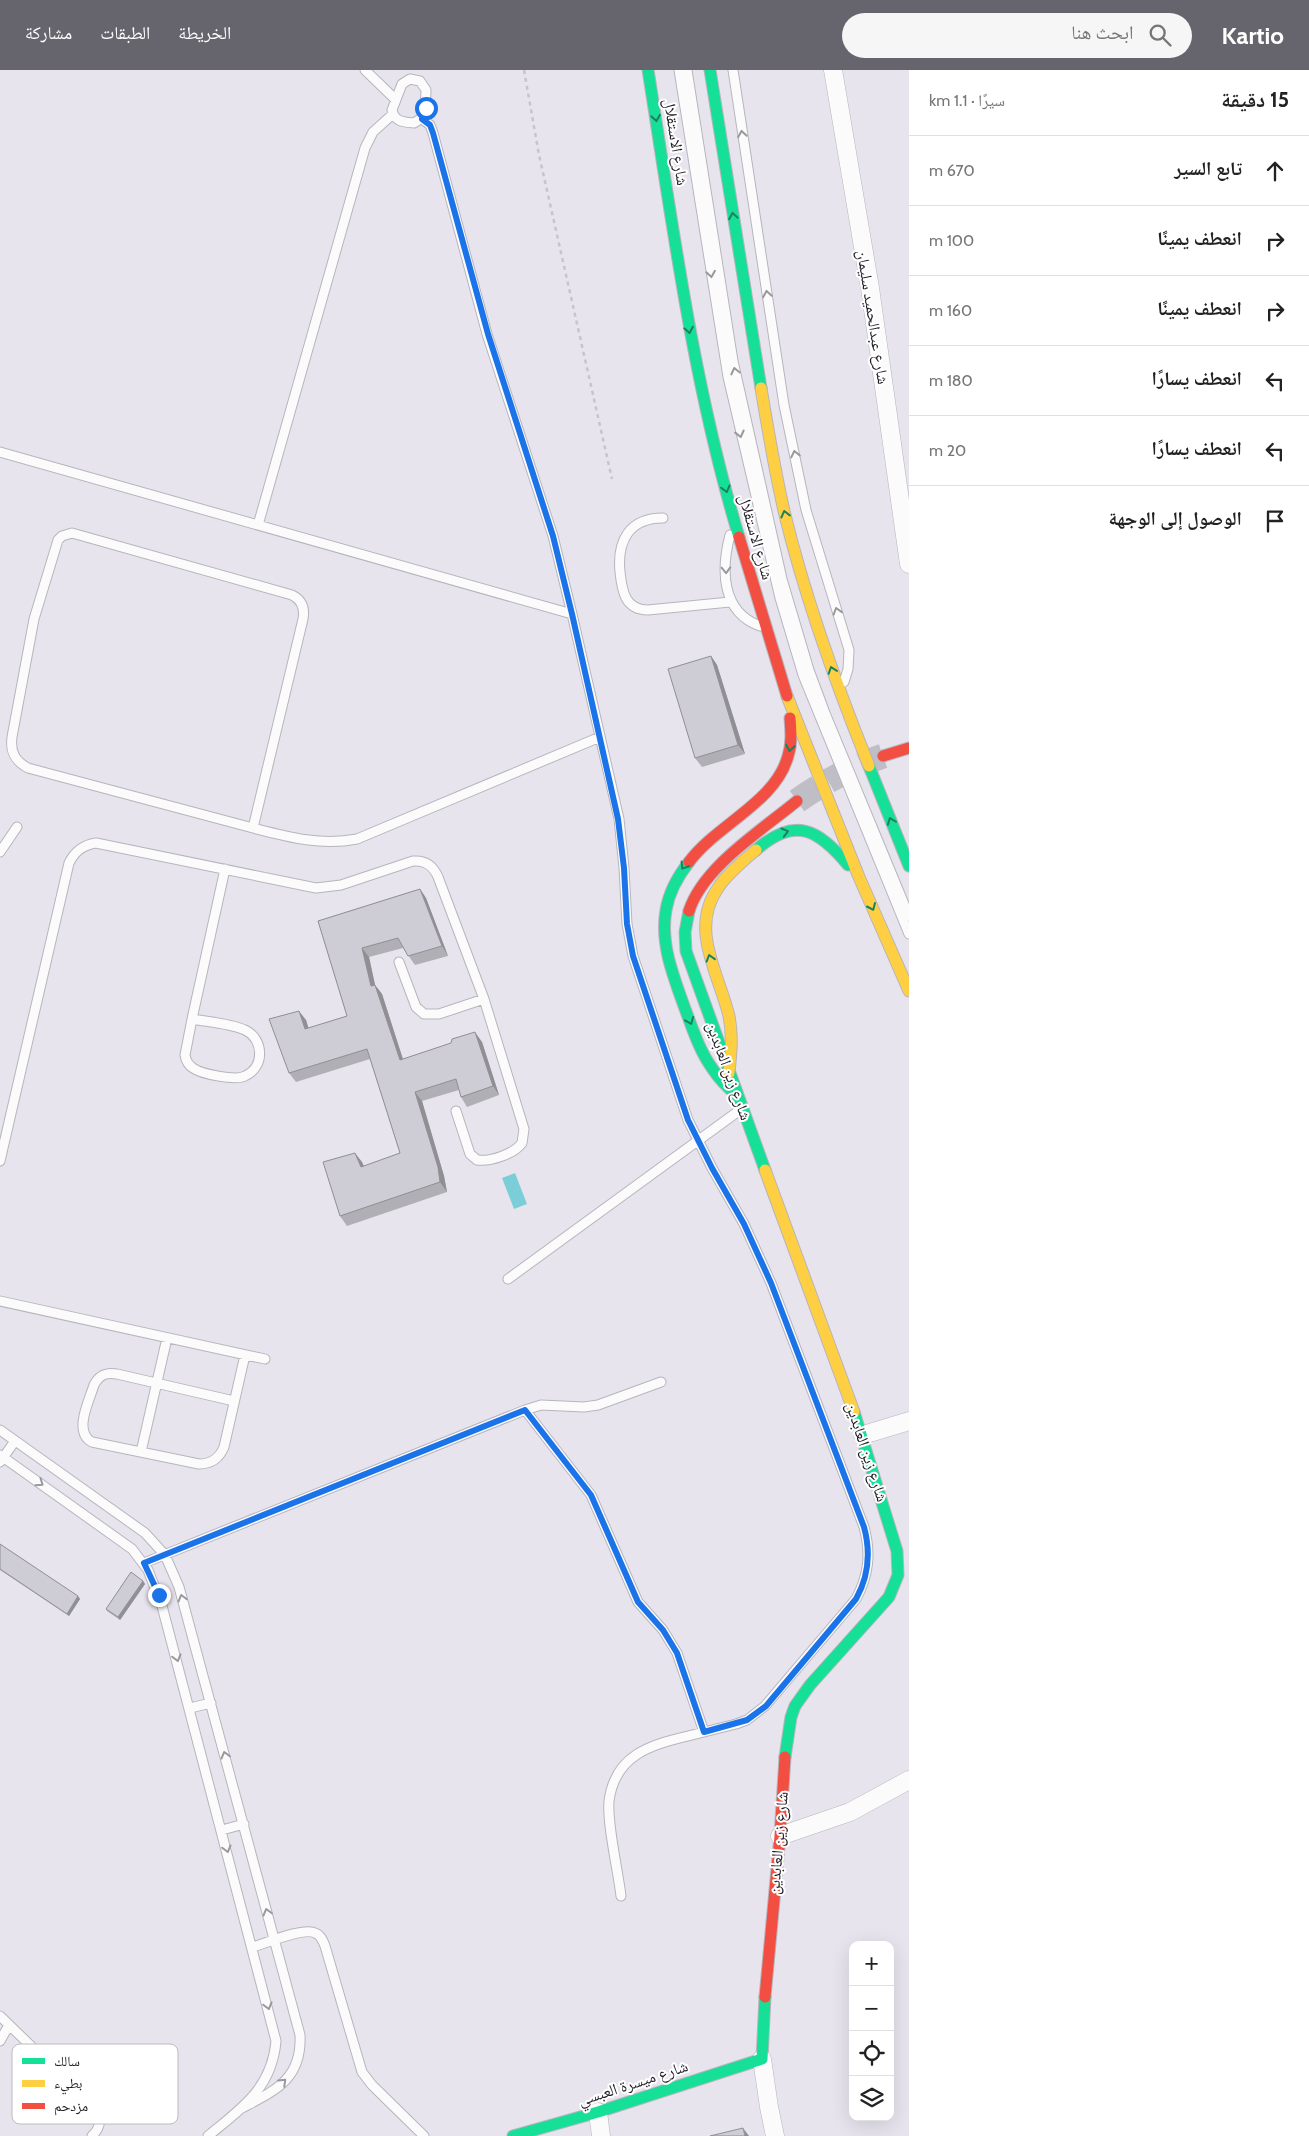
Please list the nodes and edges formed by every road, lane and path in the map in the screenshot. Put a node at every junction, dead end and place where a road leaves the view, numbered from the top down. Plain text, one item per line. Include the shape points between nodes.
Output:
1 (365, 70) edge
2 (524, 70) edge
3 (648, 70) edge
4 (679, 70) edge
5 (686, 70) edge
6 (710, 70) edge
7 (733, 70) edge
8 (833, 70) edge
9 (416, 75) edge
10 (396, 99) junction
11 (393, 114) junction
12 (422, 119) junction
13 (0, 452) edge
14 (612, 479) dead end
15 (663, 518) dead end
16 (735, 523) junction
17 (258, 525) junction
18 (909, 564) edge
19 (730, 602) junction
20 (572, 614) junction
21 (766, 628) junction
22 (839, 691) junction
23 (788, 699) junction
24 (600, 737) junction
25 (907, 746) edge
26 (883, 756) tunnel mouth
27 (797, 801) tunnel mouth
28 (17, 827) dead end
29 (253, 828) junction
30 (0, 852) edge
31 (909, 866) edge
32 (225, 869) junction
33 (859, 877) junction
34 (909, 916) edge
35 (909, 934) edge
36 (399, 962) dead end
37 (909, 991) edge
38 (484, 999) junction
39 (192, 1019) junction
40 (729, 1073) junction
41 (738, 1096) junction
42 (743, 1109) junction
43 (456, 1111) dead end
44 (698, 1142) junction
45 (0, 1161) edge
46 (508, 1279) dead end
47 (0, 1301) edge
48 (166, 1338) junction
49 (245, 1355) junction
50 (265, 1359) dead end
51 (661, 1382) dead end
52 (156, 1384) junction
53 (234, 1401) junction
54 (525, 1410) junction
55 (909, 1421) edge
56 (0, 1430) edge
57 (863, 1435) junction
58 (15, 1441) junction
59 (141, 1452) junction
60 (1, 1458) edge
61 (165, 1556) junction
62 (144, 1563) junction
63 (903, 1577) edge
64 (211, 1703) junction
65 (190, 1708) junction
66 (704, 1732) junction
67 (909, 1780) edge
68 (244, 1824) junction
69 (222, 1830) junction
70 (780, 1836) junction
71 (622, 1896) dead end
72 (274, 1940) junction
73 (252, 1947) junction
74 (0, 2016) edge
75 (9, 2025) junction
76 (0, 2042) edge
77 (29, 2044) edge
78 (762, 2059) junction
79 (242, 2108) junction
80 (598, 2112) junction
81 (99, 2124) edge
82 (92, 2136) edge
83 (208, 2136) edge
84 (424, 2136) edge
85 (516, 2136) edge
86 (601, 2136) edge
87 (775, 2136) edge

1 - 10 lane
2 - 14 path via 539,156
3 -> 16 main road, شارع الاستقلال via 694,356
4 -> 35 lane via 728,377 780,598 803,675
34 -> 5 lane via 822,704 782,579 733,361
22 -> 6 main road, شارع الاستقلال via 785,515 771,449
22 -> 7 lane via 848,669 849,650 806,510 784,405
8 - 18 street, شارع عبدالحميد سليمان via 870,288
9 - 10 lane via 402,84
9 - 12 lane via 426,90
10 - 11 lane
11 - 12 lane via 404,122 414,123
11 - 17 lane via 373,132 365,148
12 - 20 lane via 430,125 433,133 488,334 553,536
13 - 17 lane
15 - 19 lane via 638,524 621,544 622,588 628,603 637,609 648,610
16 -> 19 lane via 726,562
16 - 21 main road, شارع الاستقلال
17 - 20 lane
19 - 21 lane via 749,622
20 - 24 lane
21 - 23 main road, شارع الاستقلال
31 -> 22 main road, شارع الاستقلال
23 - 33 main road, شارع الاستقلال
23 -> 41 main road via 792,740 782,771 770,789 716,832 690,858 673,888 665,921 667,955 689,1021 710,1068 722,1084
24 - 29 lane via 358,839 316,842
24 - 44 lane via 618,819 630,940 679,1098
25 - 26 main road
27 - 40 main road, شارع زين العابدين via 708,875 694,896 686,918 686,951
28 - 30 lane
29 - 29 lane via 303,619 300,601 292,595 78,534 62,536 44,582 26,657 12,738 14,756 28,768
32 - 38 lane via 316,888 341,885 413,861 425,862 435,870
32 - 39 lane
32 - 45 lane via 103,843 89,844 76,851 69,863
33 -> 37 main road, شارع الاستقلال
40 -> 33 main road via 734,1051 732,1028 705,936 706,912 716,889 732,870 777,834 799,829 821,836
36 - 38 lane via 416,1007 424,1014 439,1014
38 - 43 lane via 524,1130 522,1143 512,1152 477,1160 470,1154
39 - 39 lane via 184,1050 189,1065 198,1071 234,1078 252,1072 259,1062 260,1048 249,1032
40 - 41 main road, شارع زين العابدين
41 - 42 main road, شارع زين العابدين
42 - 44 lane
42 - 57 main road, شارع زين العابدين
44 - 46 lane
44 - 66 lane via 744,1224 771,1283 864,1527 869,1554 865,1579 856,1599 766,1706 747,1720
47 - 48 lane
48 - 49 lane
48 - 52 lane
49 - 50 lane
49 - 53 lane
51 - 54 lane via 598,1406 540,1405
52 - 53 lane
52 - 59 lane
52 - 59 lane via 112,1374 101,1376 94,1385 82,1425 83,1433 92,1442
53 - 59 lane via 222,1451 213,1461 199,1464
54 - 61 lane
54 - 66 lane via 591,1495 638,1602 663,1630 677,1653
55 - 57 street
56 - 58 lane
57 - 63 main road, شارع زين العابدين
58 - 60 lane
58 - 61 lane via 139,1528
60 -> 62 lane via 122,1540
61 - 62 lane
64 -> 61 lane via 179,1587
62 -> 65 lane via 159,1595
63 - 70 main road, شارع زين العابدين via 795,1706 785,1751
64 - 65 lane
68 -> 64 lane
65 - 69 lane
66 - 71 lane via 647,1747 629,1760 616,1779 609,1812
67 - 70 street via 850,1812
68 - 69 lane
72 -> 68 lane
69 -> 73 lane
70 - 78 main road, شارع زين العابدين via 767,1958
72 - 73 lane
79 -> 72 lane via 281,2086 293,2072 300,2054 300,2035
72 - 84 lane via 309,1931 319,1936 325,1946 362,2072
73 -> 79 lane via 276,2041 270,2072
74 - 75 lane
75 - 76 lane
75 - 77 lane
78 - 80 main road, شارع ميسرة العبسي
78 - 87 street, شارع زين العابدين
79 - 83 lane
80 - 85 main road, شارع ميسرة العبسي
80 - 86 street
81 - 82 lane

